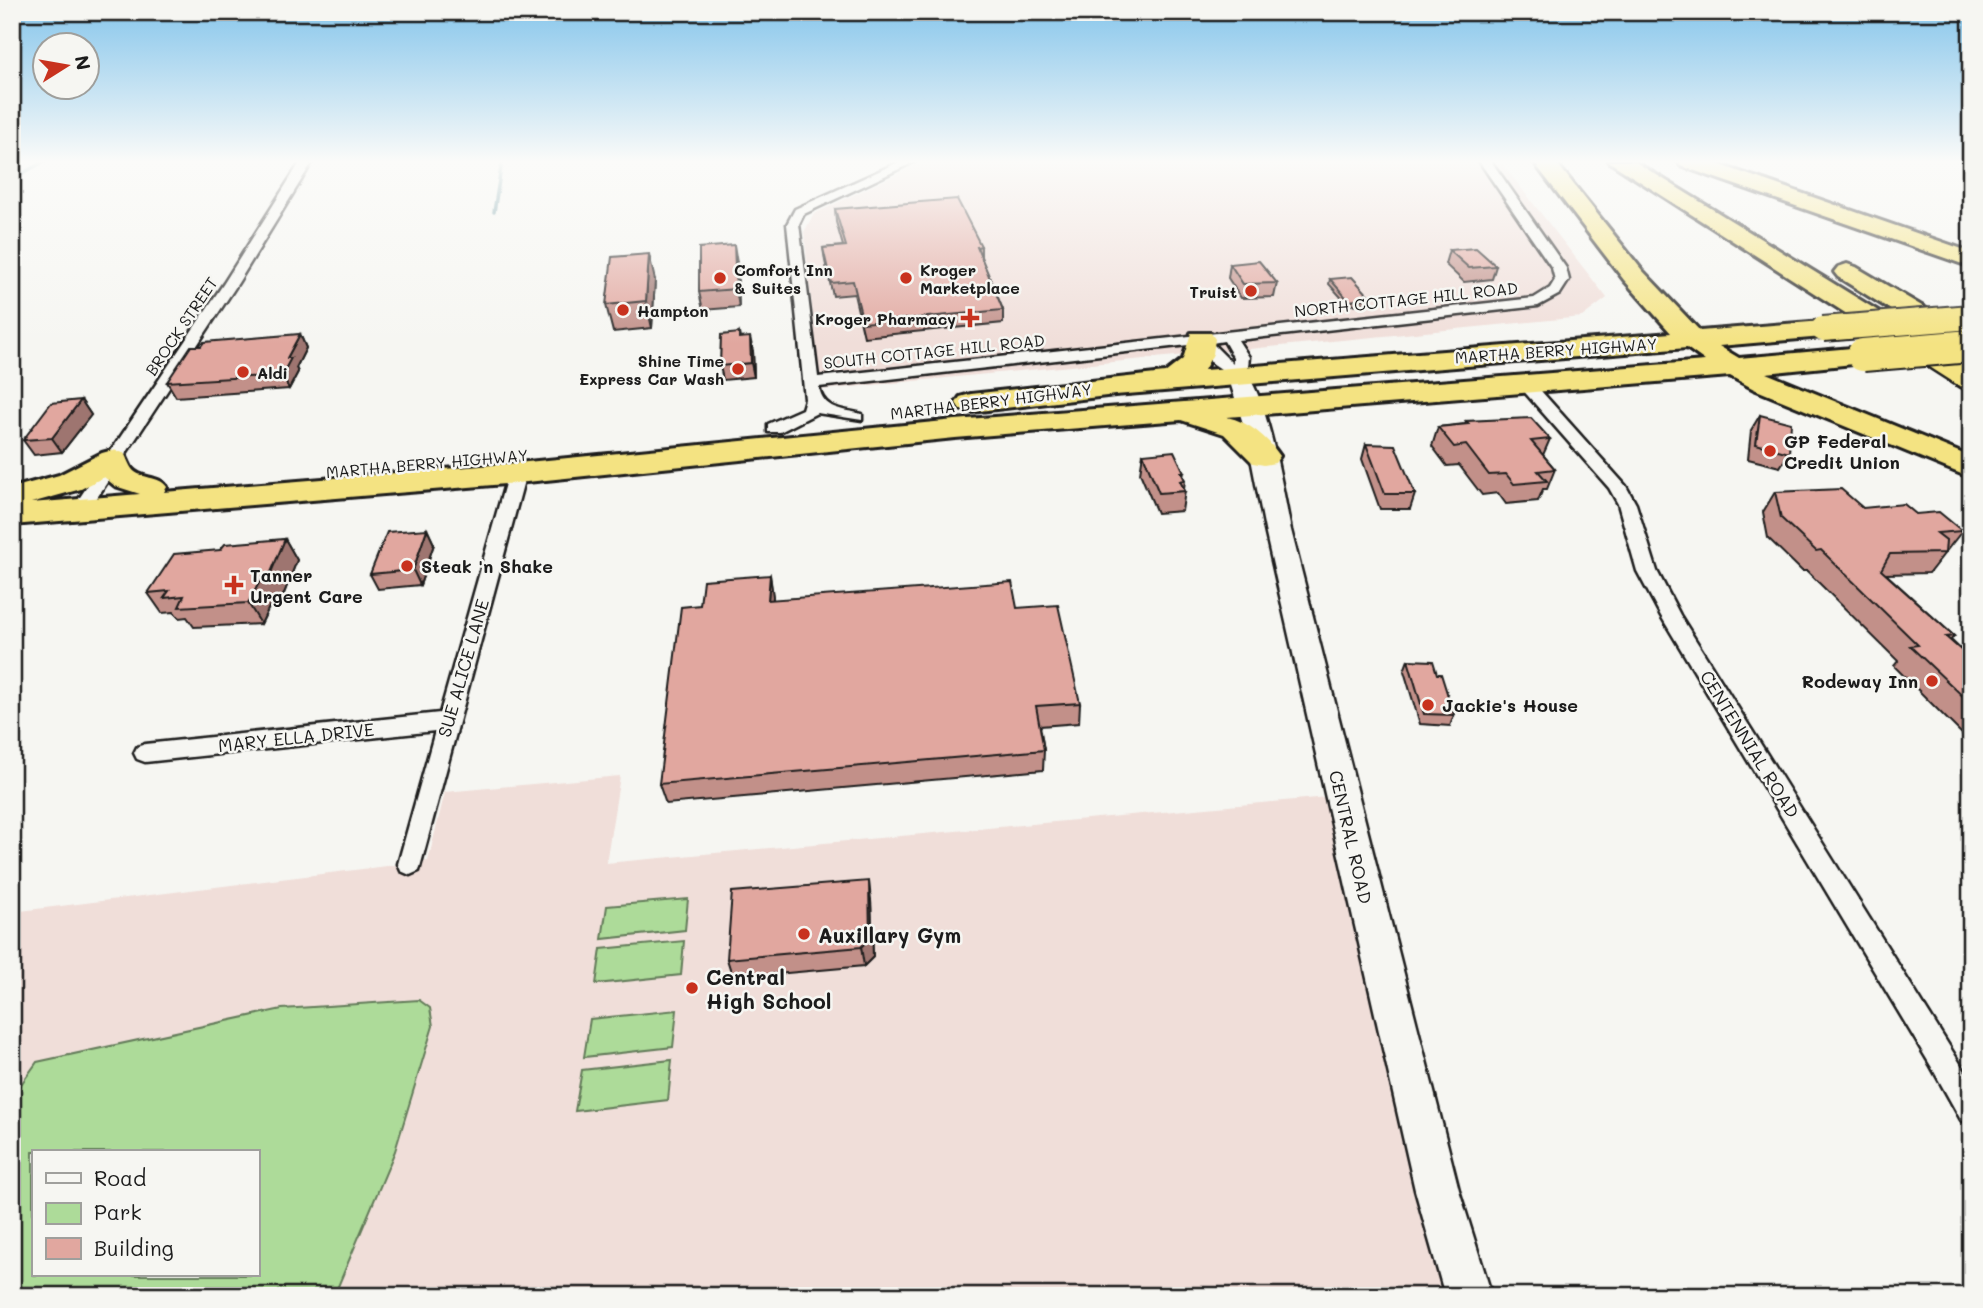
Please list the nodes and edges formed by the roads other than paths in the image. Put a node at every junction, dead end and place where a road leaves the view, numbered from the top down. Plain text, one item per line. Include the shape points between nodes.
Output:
1 (269, 222) edge
2 (794, 222) edge
3 (1527, 222) edge
4 (1593, 222) edge
5 (1717, 222) edge
6 (1863, 222) edge
7 (1971, 260) edge
8 (1830, 262) dead end
9 (1658, 303) junction
10 (1971, 317) edge
11 (1215, 337) junction
12 (1693, 340) junction
13 (1620, 345) junction
14 (1971, 346) edge
15 (1735, 368) junction
16 (1971, 381) edge
17 (1171, 382) junction
18 (1527, 385) junction
19 (812, 391) junction
20 (1245, 391) junction
21 (1168, 413) junction
22 (856, 418) junction
23 (774, 428) junction
24 (1264, 456) junction
25 (113, 460) junction
26 (521, 464) junction
27 (1971, 468) edge
28 (151, 487) junction
29 (86, 500) junction
30 (13, 503) edge
31 (447, 721) junction
32 (145, 753) dead end
33 (410, 864) dead end
34 (1971, 1110) edge
35 (1469, 1296) edge

1 - 25 street, BROCK STREET
2 - 19 street, SOUTH COTTAGE HILL ROAD
3 - 11 street, NORTH COTTAGE HILL ROAD via 1559,268 1562,280 1538,302
4 - 9 highway
5 - 16 highway
6 - 7 highway
8 - 14 highway
9 - 12 highway
9 - 13 highway via 1663,319 1660,330
10 - 12 highway, MARTHA BERRY HIGHWAY, bridge
11 - 17 highway via 1194,366
11 - 19 street, SOUTH COTTAGE HILL ROAD
11 - 20 street via 1217,359
11 - 20 street, CENTRAL ROAD via 1241,357
12 - 13 highway, MARTHA BERRY HIGHWAY
12 - 15 highway
13 - 20 highway, MARTHA BERRY HIGHWAY
14 - 15 highway, MARTHA BERRY HIGHWAY, bridge
15 - 18 highway, MARTHA BERRY HIGHWAY
15 - 27 highway
17 - 20 highway, MARTHA BERRY HIGHWAY
17 - 22 highway, MARTHA BERRY HIGHWAY
18 - 20 highway, MARTHA BERRY HIGHWAY
18 - 34 street, CENTENNIAL ROAD via 1617,486 1647,571 1671,616
19 - 22 street via 822,410
19 - 23 street via 810,411
20 - 21 highway, MARTHA BERRY HIGHWAY
20 - 24 street, CENTRAL ROAD
21 - 24 highway via 1223,422
21 - 26 highway, MARTHA BERRY HIGHWAY
22 - 23 highway, MARTHA BERRY HIGHWAY
23 - 26 highway, MARTHA BERRY HIGHWAY
24 - 35 street, CENTRAL ROAD via 1393,1011 1437,1190
25 - 28 highway via 121,478
25 - 29 street, BROCK STREET
25 - 30 highway
26 - 28 highway, MARTHA BERRY HIGHWAY
26 - 29 highway, MARTHA BERRY HIGHWAY
26 - 31 street, SUE ALICE LANE
28 - 29 highway, MARTHA BERRY HIGHWAY
29 - 30 highway, MARTHA BERRY HIGHWAY
31 - 32 street, MARY ELLA DRIVE
31 - 33 street, SUE ALICE LANE

